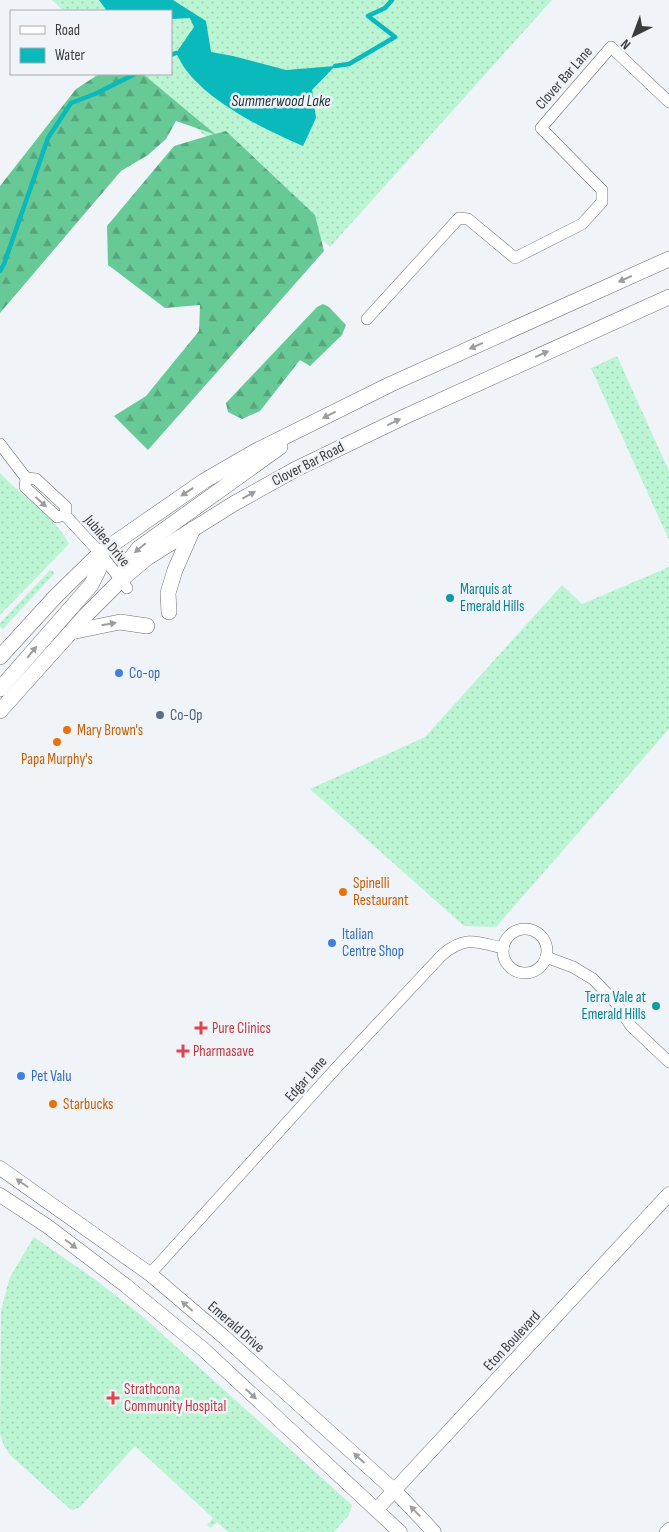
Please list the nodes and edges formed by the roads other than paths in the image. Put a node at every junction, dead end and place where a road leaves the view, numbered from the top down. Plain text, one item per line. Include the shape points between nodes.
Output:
1 (669, 102) edge
2 (669, 259) edge
3 (669, 297) edge
4 (367, 319) dead end
5 (307, 426) junction
6 (0, 444) edge
7 (193, 530) junction
8 (100, 553) junction
9 (124, 584) junction
10 (169, 612) dead end
11 (147, 626) dead end
12 (71, 632) junction
13 (0, 657) edge
14 (0, 689) edge
15 (0, 711) edge
16 (503, 948) junction
17 (546, 958) junction
18 (669, 1062) edge
19 (0, 1168) edge
20 (669, 1194) edge
21 (0, 1195) edge
22 (150, 1274) junction
23 (395, 1491) junction
24 (377, 1509) junction
25 (669, 1528) edge
26 (400, 1532) edge
27 (434, 1532) edge
28 (666, 1532) edge

1 - 4 street, Clover Bar Lane via 611,47 541,128 602,190 602,202 589,217 582,224 514,258 468,219 459,218
2 -> 5 main road via 391,384
7 -> 3 main road, Clover Bar Road via 235,502 296,469
5 -> 8 main road via 204,481
5 -> 9 main road via 139,548 127,563
6 - 8 street, Jubilee Drive via 26,478 25,487 57,517 65,515
7 - 9 main road, Clover Bar Road via 147,558
7 - 10 main road via 175,570 168,594
8 - 9 street, Jubilee Drive
8 - 13 main road
14 -> 8 main road via 91,585 100,567
9 - 12 main road, Clover Bar Road
12 -> 11 main road via 120,622
12 - 15 main road, Clover Bar Road
16 - 17 street via 506,962 517,972 531,973
16 - 17 street via 509,935 529,929 546,943
16 - 22 street, Edgar Lane via 467,941 442,955
17 - 18 street via 573,967 593,979 615,1002 630,1026
22 -> 19 street, Emerald Drive
20 - 23 street, Eton Boulevard
21 -> 24 street via 117,1279 196,1344
23 -> 22 street, Emerald Drive
23 - 24 street, Eton Boulevard
27 -> 23 street, Emerald Drive
24 - 26 street
25 - 28 street

